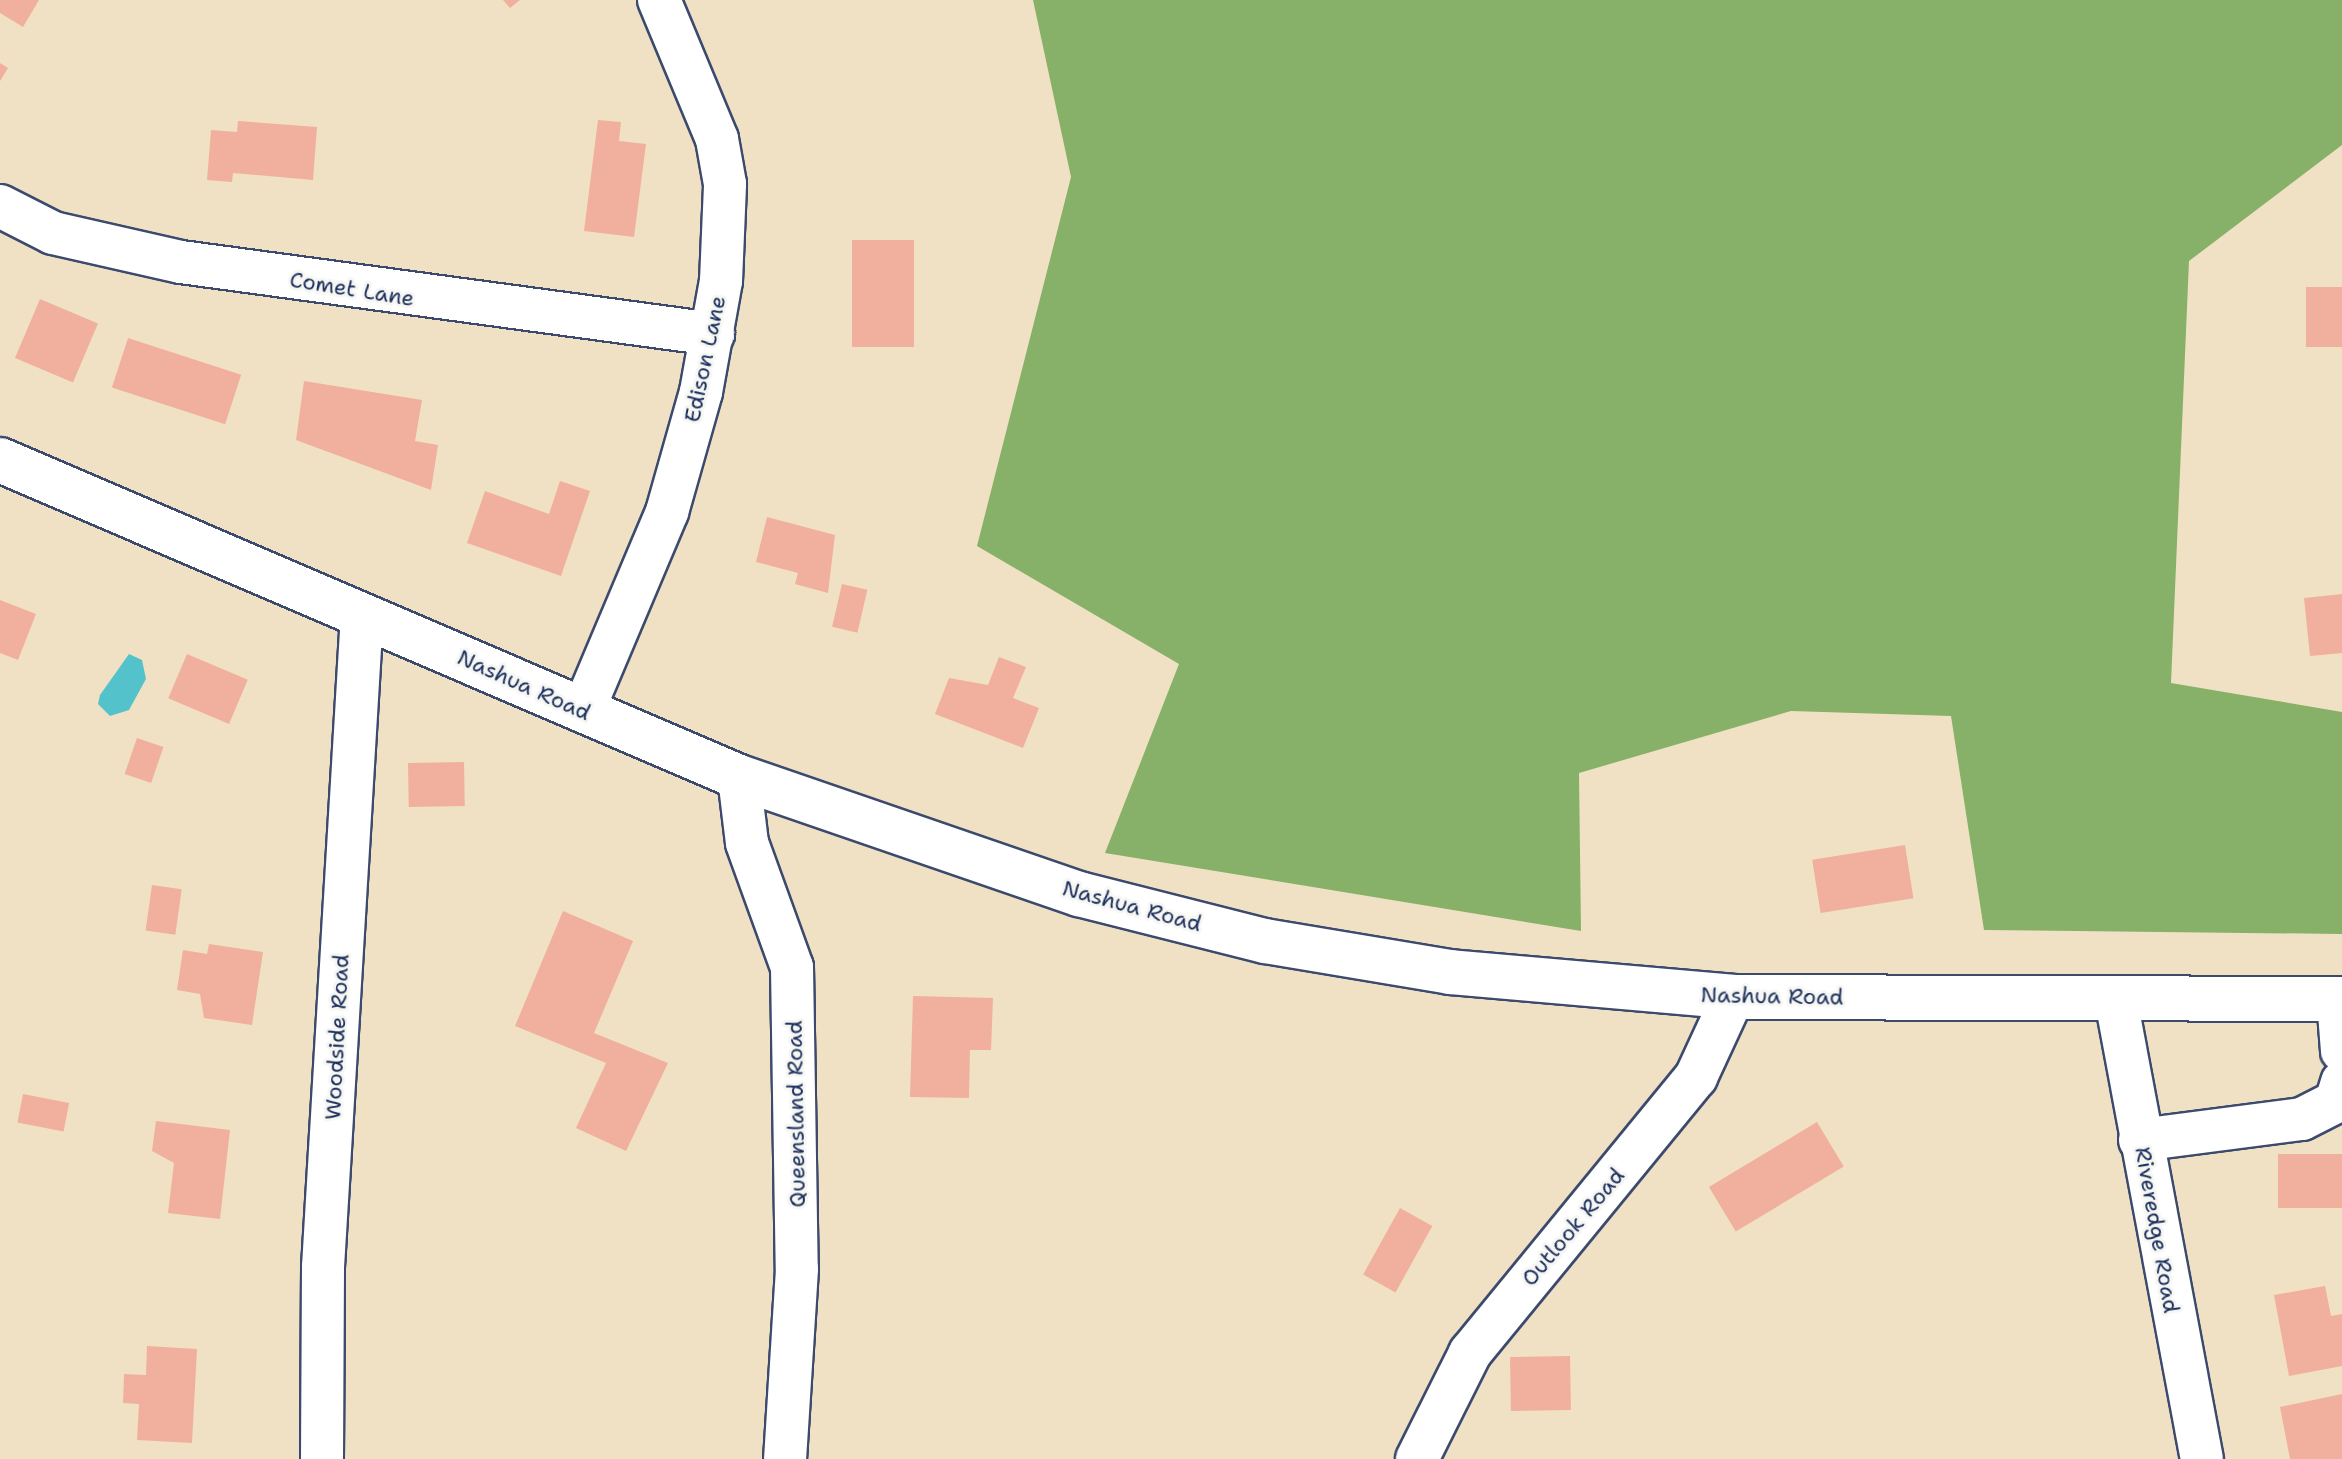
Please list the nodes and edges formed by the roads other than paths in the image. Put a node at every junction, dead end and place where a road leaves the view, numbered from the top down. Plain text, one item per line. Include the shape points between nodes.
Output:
1 (659, 0) edge
2 (0, 206) edge
3 (713, 334) junction
4 (0, 460) edge
5 (362, 615) junction
6 (583, 711) junction
7 (739, 777) junction
8 (1733, 997) junction
9 (2340, 999) edge
10 (2116, 1000) junction
11 (2342, 1051) edge
12 (2342, 1082) edge
13 (2140, 1140) junction
14 (322, 1459) edge
15 (785, 1459) edge
16 (1417, 1459) edge
17 (2202, 1459) edge

1 - 3 street, Edison Lane via 703,93 725,184
2 - 3 street, Comet Lane via 53,233 181,262
3 - 6 street, Edison Lane via 667,512
4 - 5 main road, Nashua Road
5 - 6 main road, Nashua Road
5 - 14 street, Woodside Road via 323,1267
6 - 7 main road, Nashua Road
7 - 8 main road, Nashua Road via 1053,885 1265,941 1450,972
7 - 15 street, Queensland Road via 747,843 792,967 797,1269
8 - 10 main road, Nashua Road
8 - 16 street, Outlook Road via 1696,1077 1470,1353
9 - 10 main road, Nashua Road
9 - 11 street
10 - 13 street, Riveredge Road
12 - 13 street via 2336,1102 2302,1119
13 - 17 street, Riveredge Road

